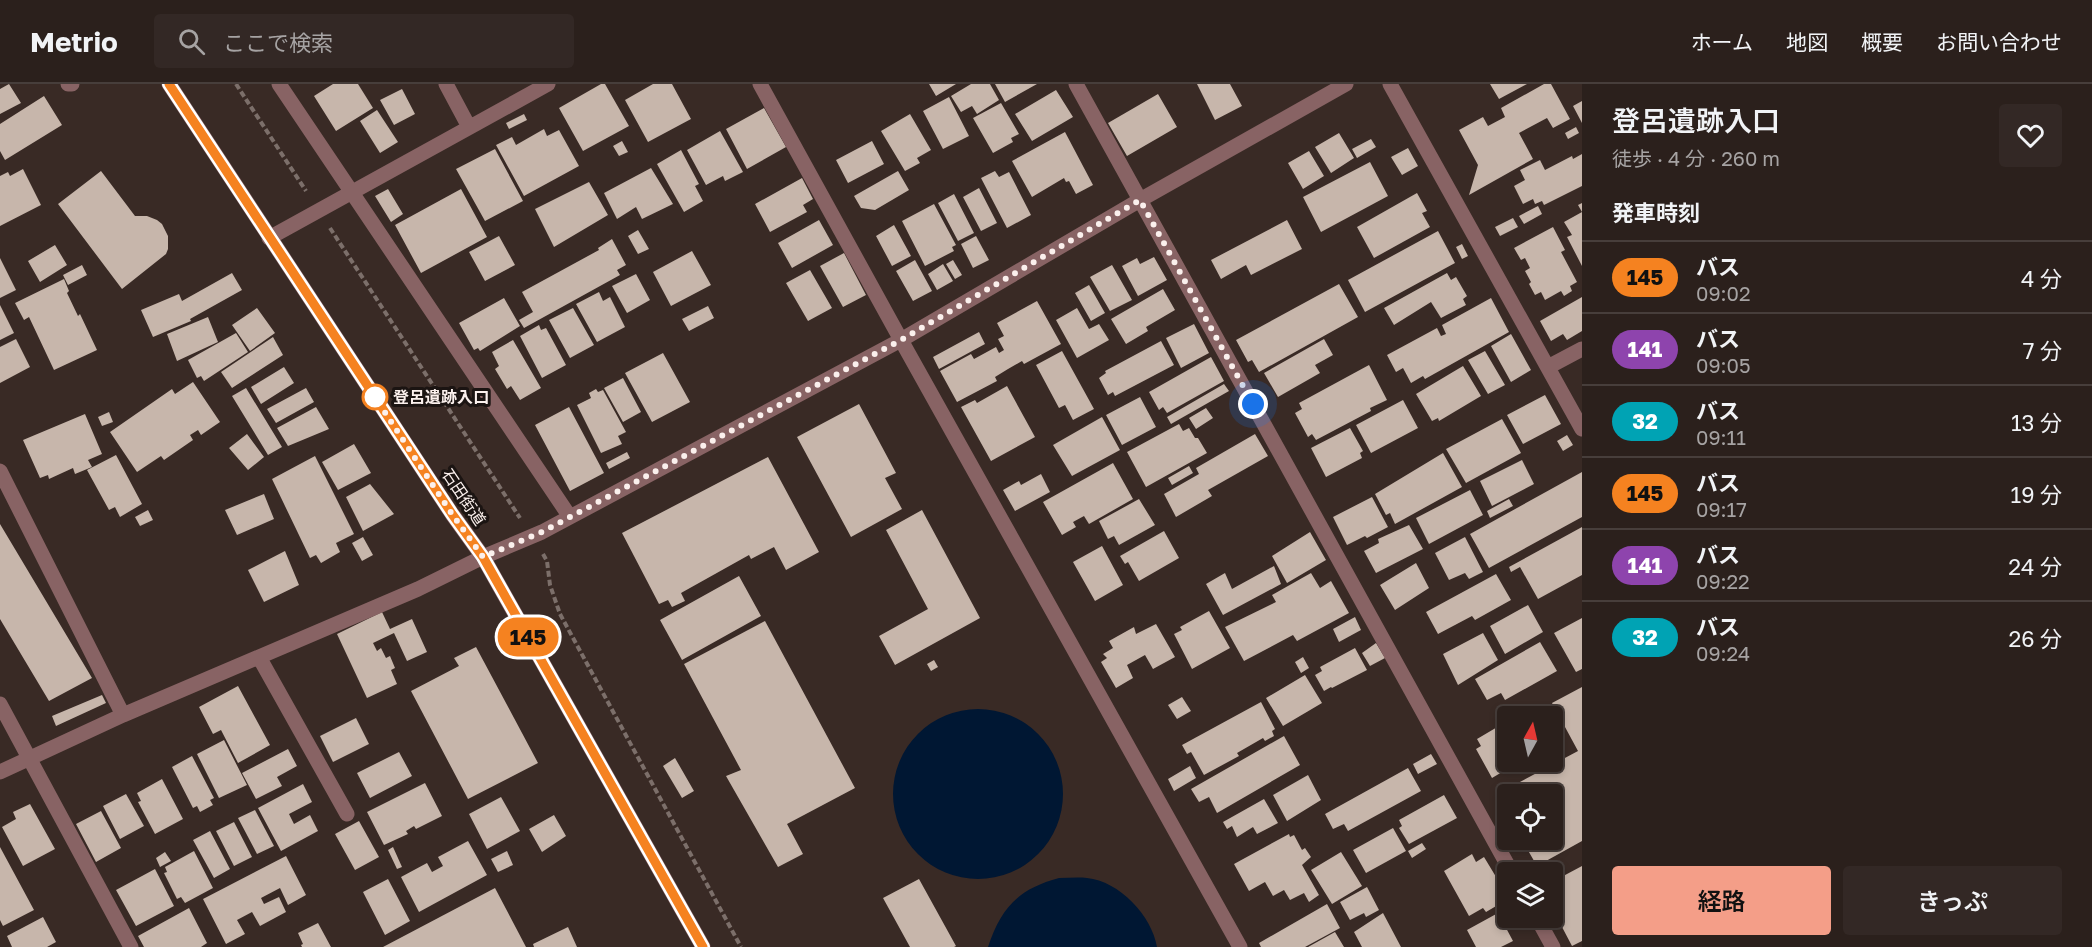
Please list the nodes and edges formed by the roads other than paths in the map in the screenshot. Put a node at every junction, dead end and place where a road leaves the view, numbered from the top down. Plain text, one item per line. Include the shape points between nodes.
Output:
1 (169, 84) edge
2 (279, 84) edge
3 (446, 84) edge
4 (548, 84) edge
5 (760, 84) edge
6 (1076, 84) edge
7 (1346, 84) edge
8 (1390, 84) edge
9 (469, 128) junction
10 (350, 193) junction
11 (1140, 200) junction
12 (269, 238) junction
13 (901, 340) junction
14 (1582, 349) edge
15 (1548, 367) junction
16 (1582, 429) edge
17 (0, 471) edge
18 (570, 517) junction
19 (483, 557) junction
20 (259, 657) junction
21 (0, 704) edge
22 (123, 715) junction
23 (29, 759) junction
24 (0, 772) edge
25 (346, 814) dead end
26 (1506, 862) edge
27 (1543, 928) edge
28 (131, 947) edge
29 (703, 947) edge
30 (1240, 947) edge
31 (1553, 947) edge

1 - 12 street, 石田街道
2 - 10 street
3 - 9 street
4 - 9 street
5 - 13 street
6 - 11 street
7 - 11 street
8 - 15 street
9 - 10 street
10 - 12 street
10 - 18 street
11 - 13 street
11 - 26 street
12 - 19 street, 石田街道
13 - 18 street
13 - 30 street
14 - 15 street
15 - 16 street
17 - 22 street
18 - 19 street
19 - 20 street
19 - 29 street, 石田街道
20 - 22 street
20 - 25 street
21 - 23 street
22 - 23 street
23 - 24 street
23 - 28 street
27 - 31 street

